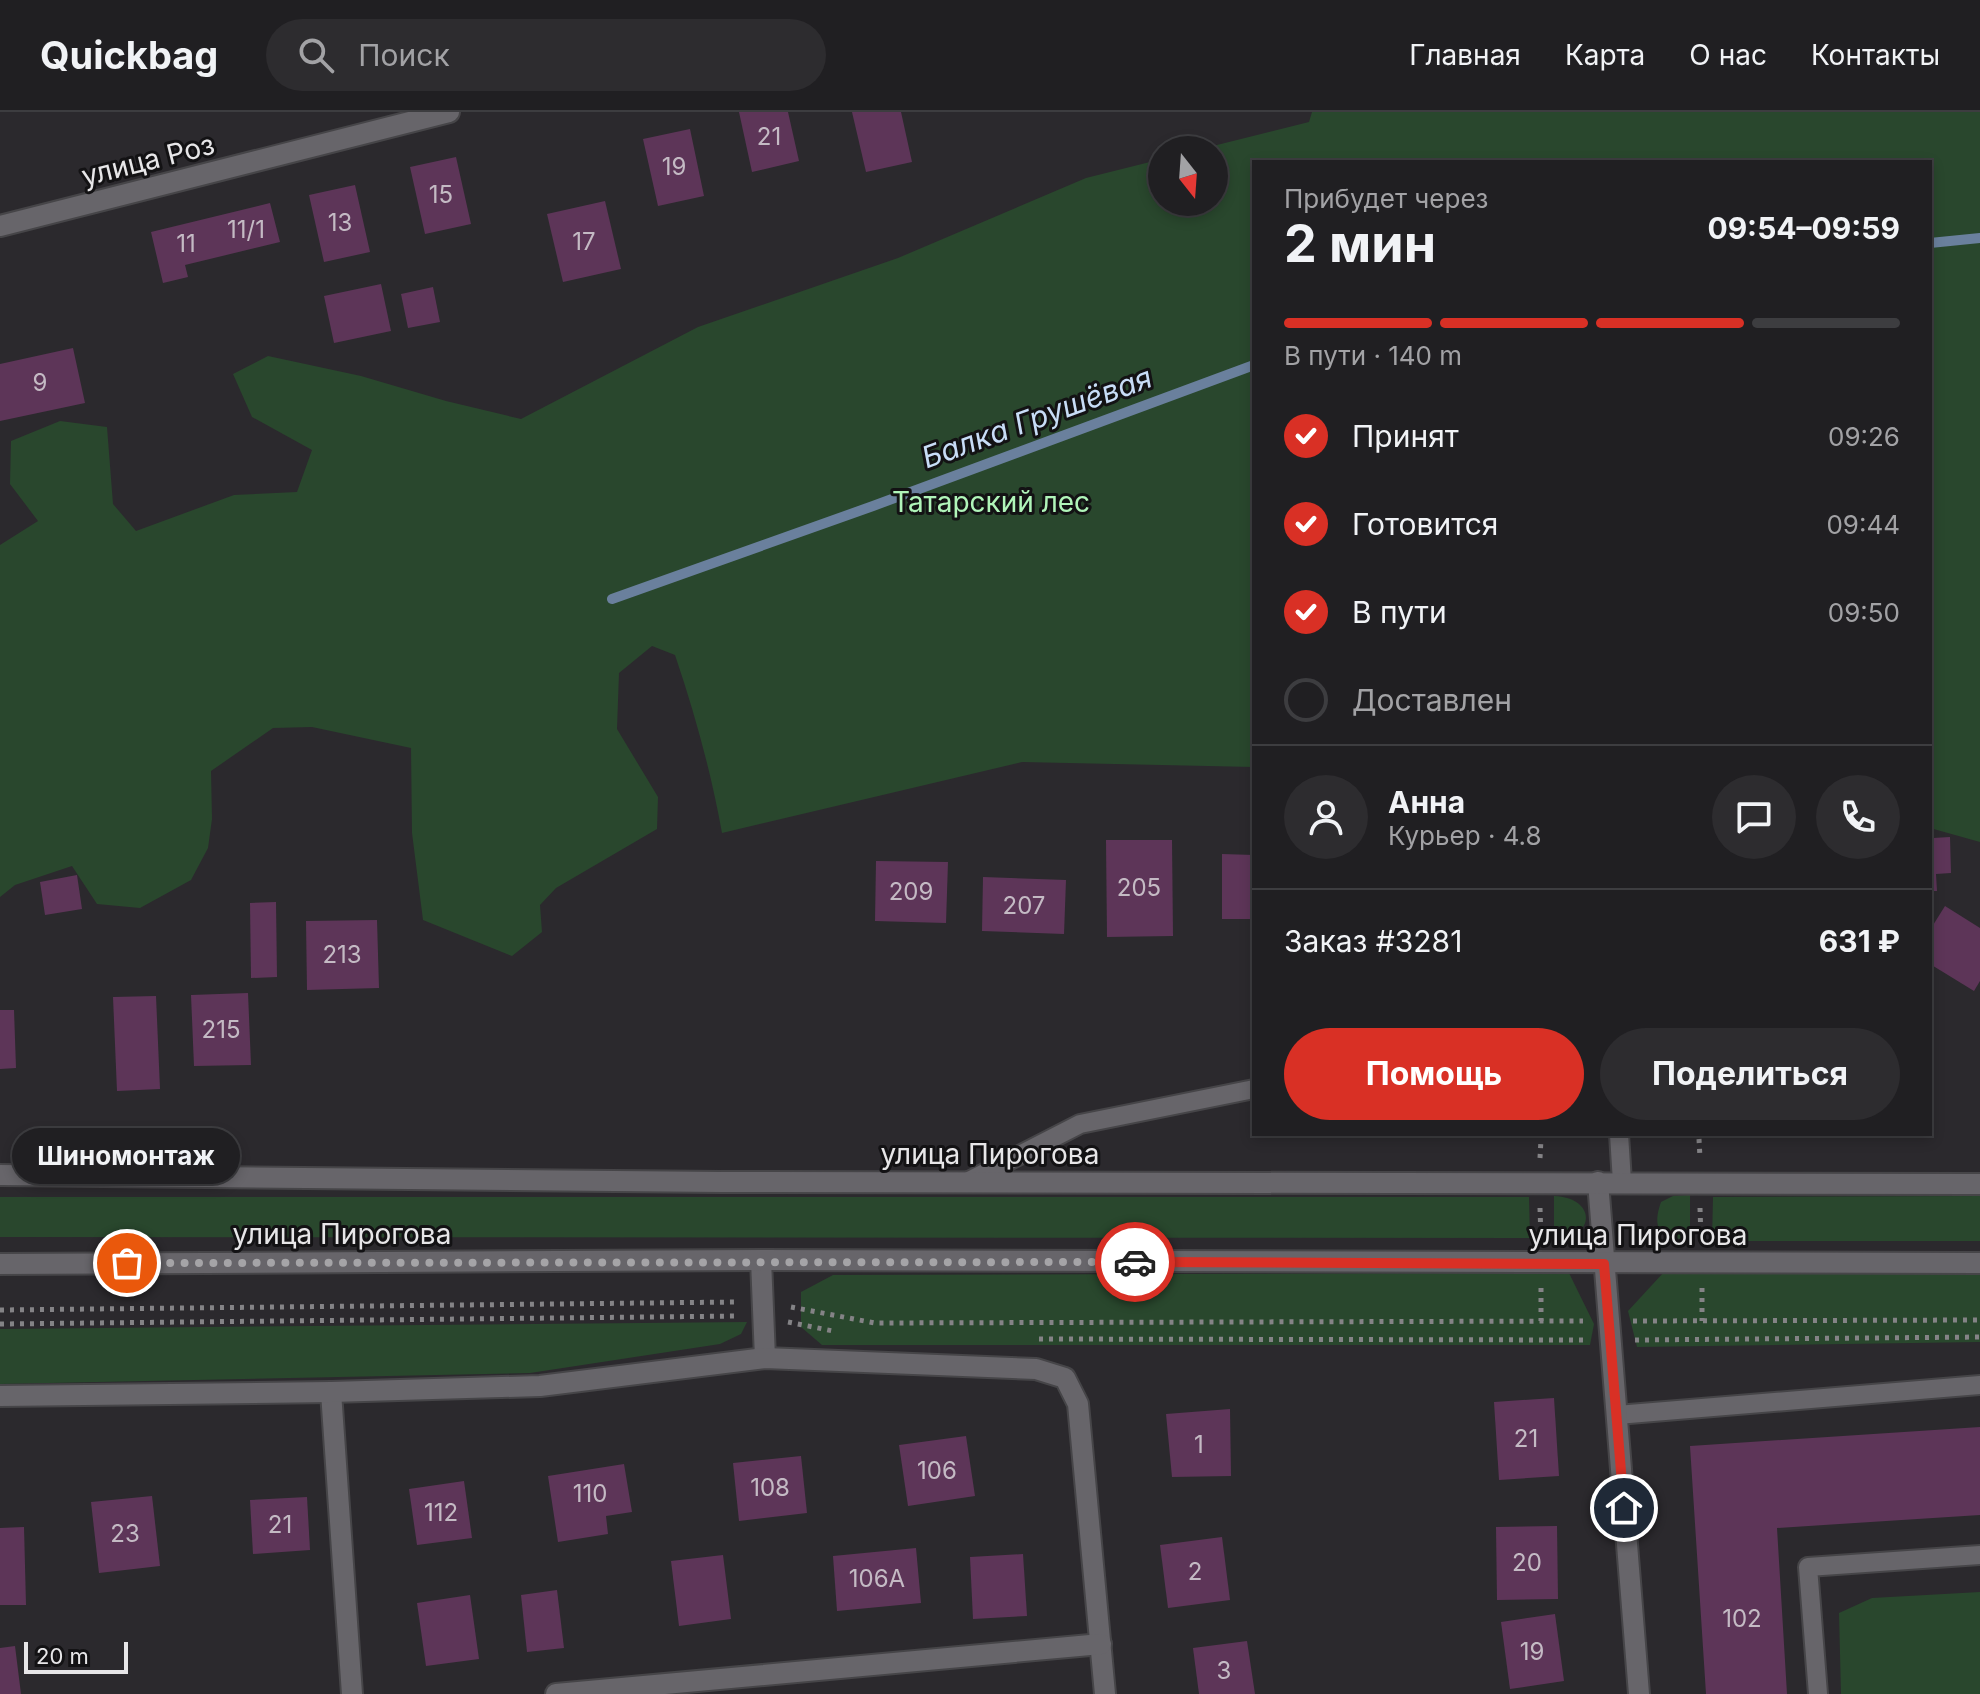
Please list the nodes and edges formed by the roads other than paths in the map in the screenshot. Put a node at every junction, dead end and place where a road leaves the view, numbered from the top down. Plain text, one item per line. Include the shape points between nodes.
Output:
1 (449, 112) edge
2 (0, 226) edge
3 (1252, 1089) edge
4 (1619, 1136) edge
5 (0, 1175) edge
6 (967, 1182) junction
7 (1598, 1182) junction
8 (1622, 1182) junction
9 (1980, 1184) edge
10 (761, 1260) junction
11 (1980, 1263) edge
12 (0, 1264) edge
13 (1604, 1264) junction
14 (765, 1358) junction
15 (1980, 1385) edge
16 (331, 1392) junction
17 (0, 1396) edge
18 (1617, 1415) junction
19 (1980, 1555) edge
20 (1101, 1644) junction
21 (352, 1694) edge
22 (556, 1694) edge
23 (1105, 1694) edge
24 (1639, 1694) edge
25 (1818, 1694) edge

1 - 2 main road, улица Роз
3 - 6 lane via 1080,1124
4 - 8 lane
5 - 6 main road, улица Пирогова
6 - 7 main road, улица Пирогова
7 - 8 main road, улица Пирогова
7 - 13 main road
8 - 9 main road, улица Пирогова
10 - 12 main road, улица Пирогова
10 - 13 main road, улица Пирогова
10 - 14 main road
11 - 13 main road, улица Пирогова
13 - 18 main road
14 - 16 main road via 540,1386
14 - 20 main road via 1036,1369 1065,1378 1078,1404
15 - 18 lane
16 - 17 main road
16 - 21 main road
18 - 24 main road
19 - 25 lane via 1808,1567
20 - 22 main road
20 - 23 main road

